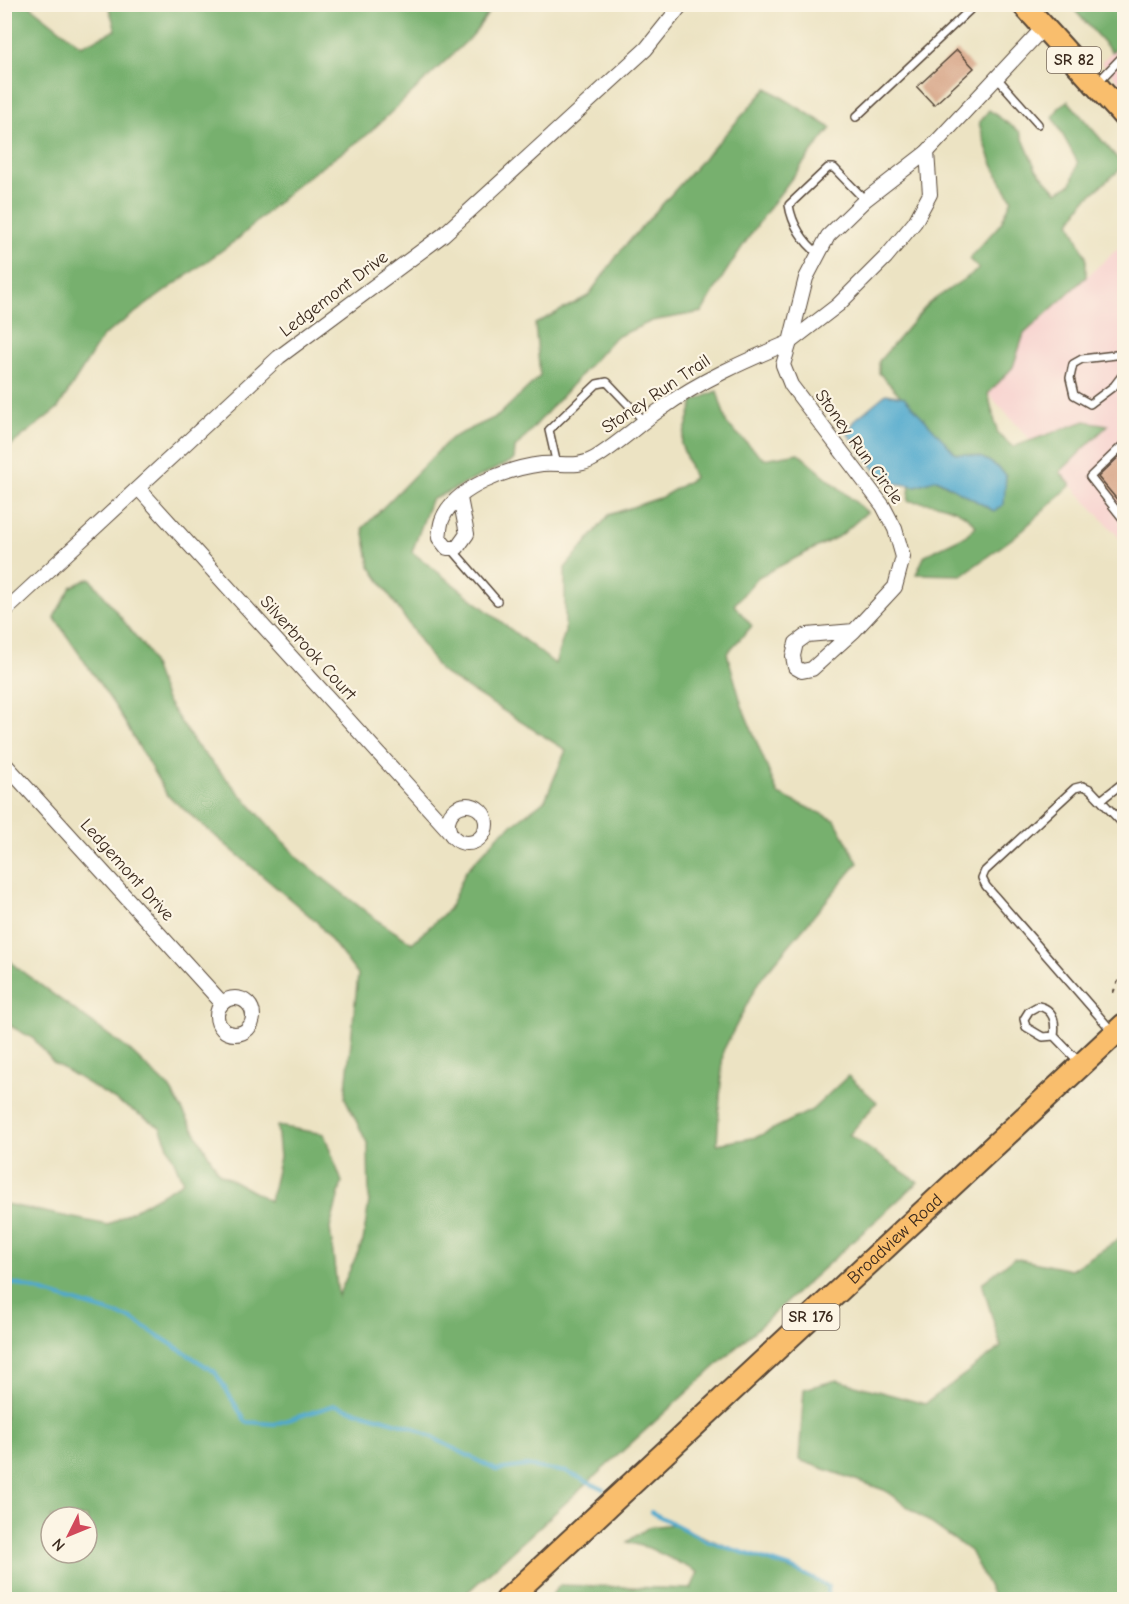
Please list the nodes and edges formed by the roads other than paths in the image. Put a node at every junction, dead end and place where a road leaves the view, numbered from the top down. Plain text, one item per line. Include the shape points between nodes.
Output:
1 (682, 4) edge
2 (976, 4) edge
3 (1023, 4) edge
4 (1044, 27) junction
5 (1125, 55) edge
6 (997, 78) junction
7 (1096, 84) junction
8 (1125, 116) edge
9 (856, 117) dead end
10 (1038, 124) dead end
11 (927, 152) junction
12 (865, 201) junction
13 (819, 255) junction
14 (790, 342) junction
15 (1125, 354) edge
16 (1125, 373) edge
17 (644, 422) junction
18 (1125, 444) edge
19 (557, 465) junction
20 (139, 489) junction
21 (460, 498) junction
22 (1125, 520) edge
23 (451, 548) junction
24 (496, 601) dead end
25 (4, 612) edge
26 (854, 631) dead end
27 (4, 763) edge
28 (1125, 782) edge
29 (1101, 800) junction
30 (1125, 825) edge
31 (449, 831) dead end
32 (222, 1003) dead end
33 (1120, 1029) edge
34 (1054, 1036) junction
35 (1081, 1065) junction
36 (507, 1599) edge

1 - 20 street, Ledgemont Drive via 646,49 443,235 279,357
2 - 9 lane
3 - 4 main road, SR 82
4 - 6 street
4 - 7 main road, SR 82
5 - 7 lane
6 - 10 lane
6 - 11 street
7 - 8 main road, SR 82
11 - 12 street
11 - 14 street, Stoney Run Trail via 930,195 915,222 838,305
12 - 13 street via 828,236
12 - 13 lane via 834,168 828,168 789,205 791,218 808,246
13 - 14 street via 806,278
14 - 17 street, Stoney Run Trail via 719,372
14 - 26 street, Stoney Run Circle via 783,365 791,385 883,506 903,557 895,587
15 - 16 lane via 1082,359 1073,364 1070,378 1074,395 1090,404
17 - 19 street, Stoney Run Trail via 593,459 572,466
17 - 19 lane via 608,382 597,384 549,430
18 - 22 lane via 1090,477
19 - 21 street, Stoney Run Trail via 543,464 492,477
20 - 25 street, Ledgemont Drive
20 - 31 street, Silverbrook Court
21 - 23 street via 467,534 457,548
21 - 23 street, Stoney Run Trail via 449,507 442,521 440,538
23 - 24 lane
27 - 32 street, Ledgemont Drive
28 - 29 lane
29 - 30 lane
29 - 33 lane via 1090,789 1076,789 985,871 982,878
33 - 35 main road, Broadview Road / SR 176
34 - 34 lane via 1043,1037 1026,1028 1024,1019 1029,1011 1038,1006 1051,1012 1056,1022
34 - 35 lane
35 - 36 main road, Broadview Road / SR 176

